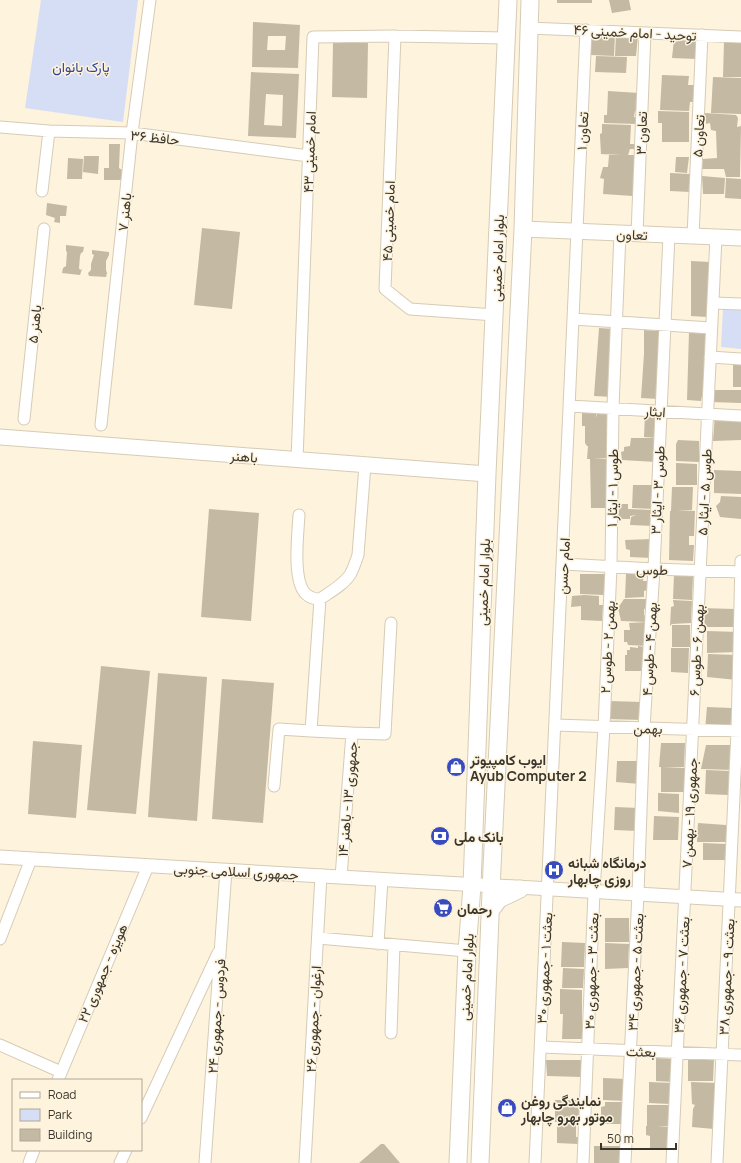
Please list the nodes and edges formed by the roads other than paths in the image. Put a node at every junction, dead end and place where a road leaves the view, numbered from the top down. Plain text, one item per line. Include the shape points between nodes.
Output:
1 (150, 0) edge
2 (508, 0) edge
3 (530, 0) edge
4 (529, 28) junction
5 (586, 30) junction
6 (646, 33) junction
7 (702, 35) junction
8 (395, 36) junction
9 (741, 37) edge
10 (506, 38) junction
11 (0, 128) edge
12 (49, 131) junction
13 (132, 133) junction
14 (309, 156) junction
15 (42, 191) dead end
16 (44, 229) dead end
17 (523, 229) junction
18 (577, 231) junction
19 (620, 233) junction
20 (637, 234) junction
21 (670, 235) junction
22 (693, 236) junction
23 (716, 237) junction
24 (741, 238) edge
25 (712, 303) junction
26 (741, 304) edge
27 (494, 315) junction
28 (573, 319) junction
29 (616, 322) junction
30 (665, 325) junction
31 (711, 328) junction
32 (710, 357) junction
33 (741, 359) edge
34 (570, 406) junction
35 (613, 408) junction
36 (661, 411) junction
37 (707, 414) junction
38 (741, 416) edge
39 (24, 419) dead end
40 (101, 425) dead end
41 (0, 438) edge
42 (297, 460) junction
43 (365, 465) junction
44 (487, 474) junction
45 (299, 516) dead end
46 (563, 564) junction
47 (611, 567) junction
48 (741, 568) edge
49 (654, 569) junction
50 (700, 571) junction
51 (320, 600) junction
52 (392, 623) dead end
53 (555, 726) junction
54 (604, 727) junction
55 (644, 728) junction
56 (692, 730) junction
57 (311, 731) junction
58 (739, 731) edge
59 (352, 733) junction
60 (274, 786) dead end
61 (0, 858) edge
62 (31, 859) junction
63 (148, 866) junction
64 (492, 868) junction
65 (226, 870) junction
66 (321, 875) junction
67 (341, 876) junction
68 (382, 879) junction
69 (472, 886) junction
70 (492, 887) junction
71 (520, 889) junction
72 (548, 890) junction
73 (594, 892) junction
74 (638, 894) junction
75 (685, 897) junction
76 (735, 899) edge
77 (490, 911) junction
78 (318, 938) junction
79 (0, 939) edge
80 (378, 944) junction
81 (394, 945) junction
82 (221, 947) junction
83 (467, 951) junction
84 (391, 1033) dead end
85 (0, 1045) edge
86 (541, 1047) junction
87 (588, 1049) junction
88 (631, 1051) junction
89 (678, 1052) junction
90 (722, 1054) junction
91 (741, 1055) edge
92 (59, 1076) edge
93 (142, 1116) edge
94 (34, 1151) edge
95 (126, 1151) edge
96 (29, 1163) edge
97 (120, 1163) edge
98 (205, 1163) edge
99 (305, 1163) edge
100 (458, 1163) edge
101 (480, 1163) edge
102 (535, 1163) edge
103 (583, 1163) edge
104 (626, 1163) edge
105 (672, 1163) edge
106 (718, 1163) edge

1 - 13 street, باهنر ۷
2 - 10 main road, بلوار امام خمینی
3 - 4 main road, بلوار امام خمینی
4 - 5 street, توحید - امام خمینی ۴۶
4 - 17 main road, بلوار امام خمینی
5 - 6 street, توحید - امام خمینی ۴۶
5 - 18 street, تعاون ۱
6 - 7 street, توحید - امام خمینی ۴۶
6 - 20 street, تعاون ۳
7 - 9 street, توحید - امام خمینی ۴۶
7 - 22 street, تعاون ۵
8 - 10 street, امام خمینی ۴۳
8 - 14 street, امام خمینی ۴۳ via 313,37
8 - 27 street, امام خمینی ۴۵ via 386,289 410,309
10 - 27 main road, بلوار امام خمینی
11 - 12 street, حافظ ۳۶
12 - 13 street, حافظ ۳۶
12 - 15 street
13 - 14 street, حافظ ۳۶
13 - 40 street, باهنر ۷
14 - 42 street, امام خمینی ۴۳
16 - 39 street, باهنر ۵
17 - 18 main road, تعاون
17 - 64 main road, بلوار امام خمینی
18 - 19 main road, تعاون
18 - 28 street, تعاون ۱
19 - 20 main road, تعاون
19 - 29 street, طوس ۱ - ایثار ۱
20 - 21 main road, تعاون
21 - 22 main road, تعاون
21 - 30 street, طوس ۳ - ایثار ۳
22 - 23 main road, تعاون
23 - 24 main road, تعاون
23 - 25 street, طوس ۵ - ایثار ۵
25 - 26 street
25 - 31 street, طوس ۵ - ایثار ۵
27 - 44 main road, بلوار امام خمینی
28 - 29 street
28 - 34 street, امام حسن
29 - 30 street
29 - 35 street, طوس ۱ - ایثار ۱
30 - 31 street
30 - 36 street, طوس ۳ - ایثار ۳
31 - 32 street, طوس ۵ - ایثار ۵
32 - 33 street
32 - 37 street, طوس ۵ - ایثار ۵
34 - 35 street, ایثار
34 - 46 street, امام حسن
35 - 36 street, ایثار
35 - 47 street, طوس ۱ - ایثار ۱
36 - 37 street, ایثار
36 - 49 street, طوس ۳ - ایثار ۳
37 - 38 street, ایثار
37 - 50 street, طوس ۵ - ایثار ۵
41 - 42 main road, باهنر
42 - 43 main road, باهنر
43 - 44 main road, باهنر
43 - 51 street via 358,555 351,574
44 - 69 main road, بلوار امام خمینی
45 - 51 street via 300,585 311,598
46 - 47 street, طوس
46 - 53 street, امام حسن
47 - 49 street, طوس
47 - 54 street, بهمن ۲ - طوس ۲
48 - 50 street, طوس
48 - 58 street, بعثت ۹ - جمهوری ۳۸
49 - 50 street, طوس
49 - 55 street, بهمن ۴ - طوس ۴
50 - 56 street, بهمن ۶ - طوس ۶
51 - 57 street
52 - 59 street via 385,734
53 - 54 street, بهمن
53 - 72 street, امام حسن
54 - 55 street, بهمن
54 - 73 street, بهمن ۲ - طوس ۲
55 - 56 street, بهمن
55 - 74 street, بهمن ۴ - طوس ۴
56 - 58 street, بهمن
56 - 75 street, جمهوری ۱۹ - بهمن ۷
57 - 59 street, جمهوری ۱۳ - باهنر ۱۴
57 - 60 street, جمهوری ۱۳ - باهنر ۱۴ via 279,729
58 - 76 street, بعثت ۹ - جمهوری ۳۸
59 - 67 street, جمهوری ۱۳ - باهنر ۱۴
61 - 62 street, جمهوری اسلامی جنوبی
62 - 63 street, جمهوری اسلامی جنوبی
62 - 79 street
63 - 65 street, جمهوری اسلامی جنوبی
63 - 92 street, هویزه - جمهوری ۲۲
64 - 70 main road, بلوار امام خمینی
64 - 71 main road via 500,879
65 - 66 street, جمهوری اسلامی جنوبی
65 - 82 street, فردوس - جمهوری ۲۴
66 - 67 street, جمهوری اسلامی جنوبی
66 - 78 street, ارغوان - جمهوری ۲۶
67 - 68 street, جمهوری اسلامی جنوبی
68 - 69 street, جمهوری اسلامی جنوبی
68 - 80 street
69 - 70 street, جمهوری اسلامی جنوبی
69 - 83 main road, بلوار امام خمینی
70 - 71 street, جمهوری اسلامی جنوبی
70 - 77 main road, بلوار امام خمینی
71 - 72 street, جمهوری اسلامی جنوبی
71 - 77 main road via 499,899
72 - 73 street, جمهوری اسلامی جنوبی
72 - 86 street, بعثت ۱ - جمهوری ۳۰
73 - 74 street, جمهوری اسلامی جنوبی
73 - 87 street, بعثت ۳ - جمهوری ۳۰
74 - 75 street, جمهوری اسلامی جنوبی
74 - 88 street, بعثت ۵ - جمهوری ۳۴
75 - 76 street, جمهوری اسلامی جنوبی
75 - 89 street, بعثت ۷ - جمهوری ۳۶
76 - 90 street, بعثت ۹ - جمهوری ۳۸
77 - 101 main road, بلوار امام خمینی
78 - 80 street
78 - 99 street, ارغوان - جمهوری ۲۶
80 - 81 street
81 - 83 street
81 - 84 street
82 - 93 street
82 - 98 street, فردوس - جمهوری ۲۴
83 - 100 main road, بلوار امام خمینی
85 - 92 street
86 - 87 street, بعثت
86 - 102 street, بعثت ۱ - جمهوری ۳۰
87 - 88 street, بعثت
87 - 103 street, بعثت ۳ - جمهوری ۳۰
88 - 89 street, بعثت
88 - 104 street, بعثت ۵ - جمهوری ۳۴
89 - 90 street, بعثت
89 - 105 street, بعثت ۷ - جمهوری ۳۶
90 - 91 street, بعثت
90 - 106 street, بعثت ۹ - جمهوری ۳۸
94 - 96 street
95 - 97 street

